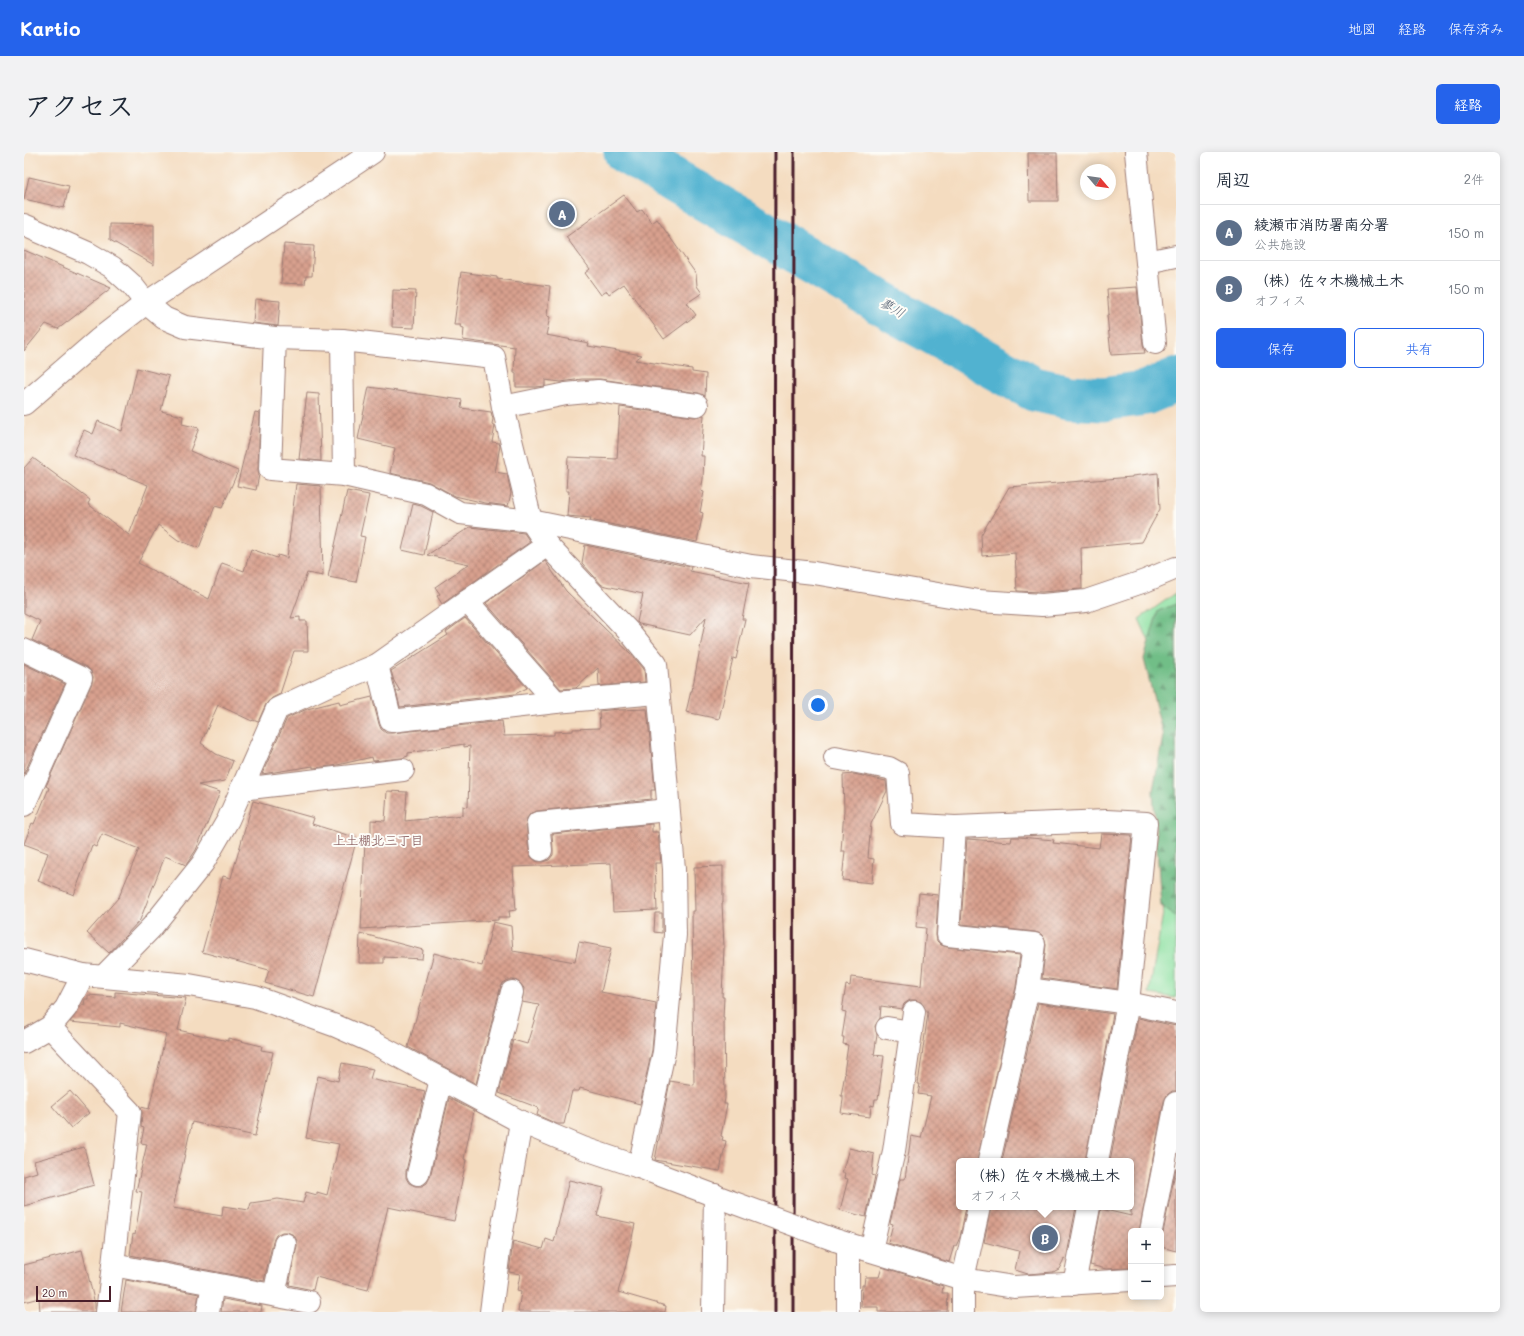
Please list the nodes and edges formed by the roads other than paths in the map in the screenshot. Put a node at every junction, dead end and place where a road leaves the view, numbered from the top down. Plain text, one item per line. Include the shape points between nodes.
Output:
1 (373, 152) edge
2 (1136, 152) edge
3 (24, 225) edge
4 (1176, 256) edge
5 (1147, 262) junction
6 (146, 304) junction
7 (275, 338) junction
8 (342, 340) junction
9 (1154, 343) dead end
10 (24, 404) edge
11 (697, 405) dead end
12 (504, 407) junction
13 (344, 475) junction
14 (531, 521) junction
15 (548, 545) junction
16 (1176, 568) edge
17 (467, 602) junction
18 (24, 650) edge
19 (377, 665) junction
20 (658, 693) junction
21 (556, 702) junction
22 (836, 758) dead end
23 (402, 770) dead end
24 (242, 789) junction
25 (24, 805) edge
26 (668, 810) junction
27 (955, 827) junction
28 (541, 850) dead end
29 (24, 960) edge
30 (94, 975) junction
31 (1028, 988) junction
32 (512, 992) dead end
33 (1128, 1003) junction
34 (1176, 1013) edge
35 (50, 1027) junction
36 (886, 1028) dead end
37 (24, 1042) edge
38 (441, 1079) junction
39 (484, 1102) junction
40 (1176, 1103) edge
41 (521, 1122) junction
42 (990, 1158) edge
43 (1098, 1158) edge
44 (639, 1167) junction
45 (418, 1174) dead end
46 (722, 1198) junction
47 (978, 1210) edge
48 (1087, 1210) edge
49 (1152, 1228) edge
50 (842, 1242) junction
51 (285, 1244) dead end
52 (871, 1250) junction
53 (113, 1264) junction
54 (1176, 1276) edge
55 (1164, 1277) edge
56 (962, 1279) junction
57 (1128, 1280) edge
58 (213, 1284) junction
59 (1074, 1284) junction
60 (274, 1295) junction
61 (309, 1302) dead end
62 (107, 1312) edge
63 (208, 1312) edge
64 (491, 1312) edge
65 (713, 1312) edge
66 (848, 1312) edge
67 (963, 1312) edge

1 - 6 street
2 - 5 street
3 - 6 street via 88,253 112,267 132,285
4 - 5 street
5 - 9 street
6 - 7 street via 164,318 185,327
6 - 10 street via 98,340
7 - 8 street
7 - 13 street via 270,469
8 - 12 street via 494,356
8 - 13 street
11 - 12 street via 598,391 566,394
12 - 14 street
13 - 14 street via 426,494 460,513
14 - 15 street
14 - 16 street via 751,566 814,573 987,602 1042,605 1086,601
15 - 17 street
15 - 20 street via 656,664
17 - 19 street
17 - 21 street
18 - 25 street via 81,678
19 - 21 street via 391,721
19 - 24 street via 277,709
20 - 21 street
20 - 26 street
22 - 27 street via 889,768 898,773 902,824
23 - 24 street
24 - 30 street via 228,820 203,863 151,928
26 - 28 street via 538,823
26 - 44 street via 674,869 675,935 664,1052
27 - 31 street via 948,935 1034,944
27 - 33 street via 1106,820 1146,823
29 - 30 street
30 - 35 street
30 - 38 street via 189,985 255,997 336,1026
31 - 33 street
31 - 42 street
32 - 39 street
33 - 34 street
33 - 43 street
35 - 37 street
35 - 53 street via 130,1112
36 - 52 street via 913,1022 894,1151
38 - 39 street
38 - 45 street
39 - 41 street
40 - 49 street
41 - 44 street
41 - 64 street
44 - 46 street
46 - 50 street, bridge
46 - 65 street
47 - 56 street
48 - 59 street
50 - 52 street
50 - 66 street
51 - 60 street
52 - 56 street
53 - 58 street
53 - 62 street
54 - 55 street
56 - 59 street via 1014,1288
56 - 67 street
57 - 59 street
58 - 60 street
58 - 63 street
60 - 61 street

